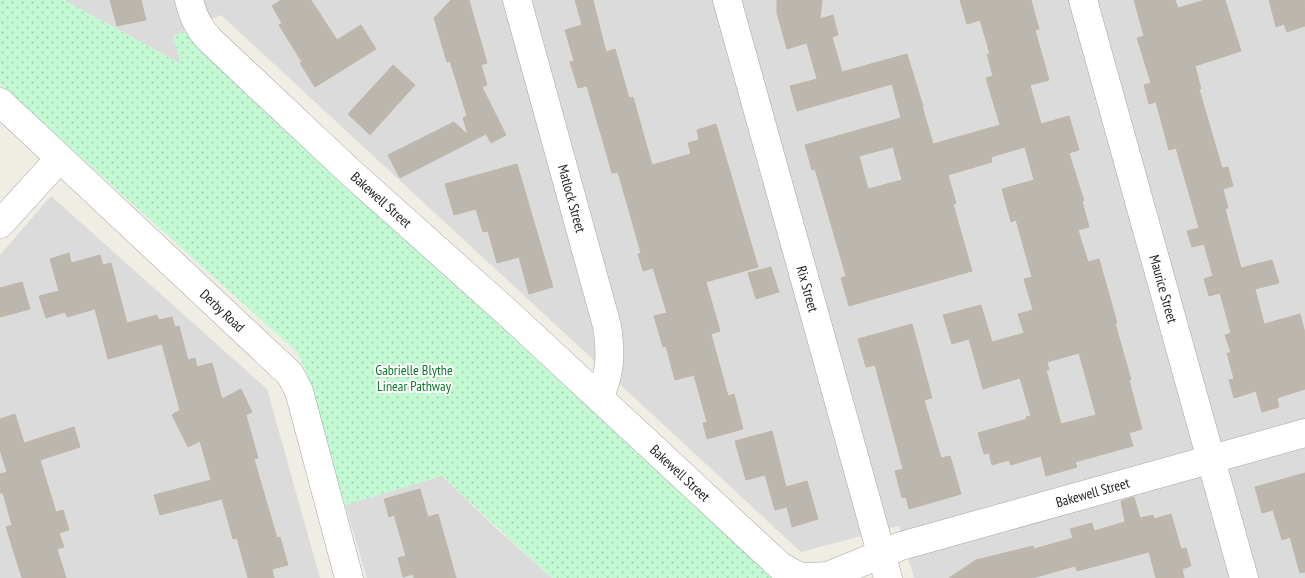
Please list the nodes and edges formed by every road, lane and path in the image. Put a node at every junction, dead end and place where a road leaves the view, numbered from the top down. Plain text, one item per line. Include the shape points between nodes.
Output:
1 (188, 0) edge
2 (517, 0) edge
3 (727, 0) edge
4 (1083, 0) edge
5 (0, 102) edge
6 (60, 158) junction
7 (0, 224) edge
8 (599, 397) junction
9 (1305, 433) edge
10 (1211, 460) junction
11 (885, 566) edge
12 (349, 578) edge
13 (1244, 578) edge

1 - 8 street, Bakewell Street via 194,19 212,42
2 - 8 street, Matlock Street via 607,326 610,363
3 - 11 street, Rix Street
4 - 10 street, Maurice Street
5 - 6 street, Derby Road
6 - 7 street
6 - 12 street, Derby Road via 290,374 300,395
8 - 11 street, Bakewell Street via 792,574 808,578
9 - 10 street, Bakewell Street
10 - 11 street, Bakewell Street via 901,546
10 - 13 street, Maurice Street

